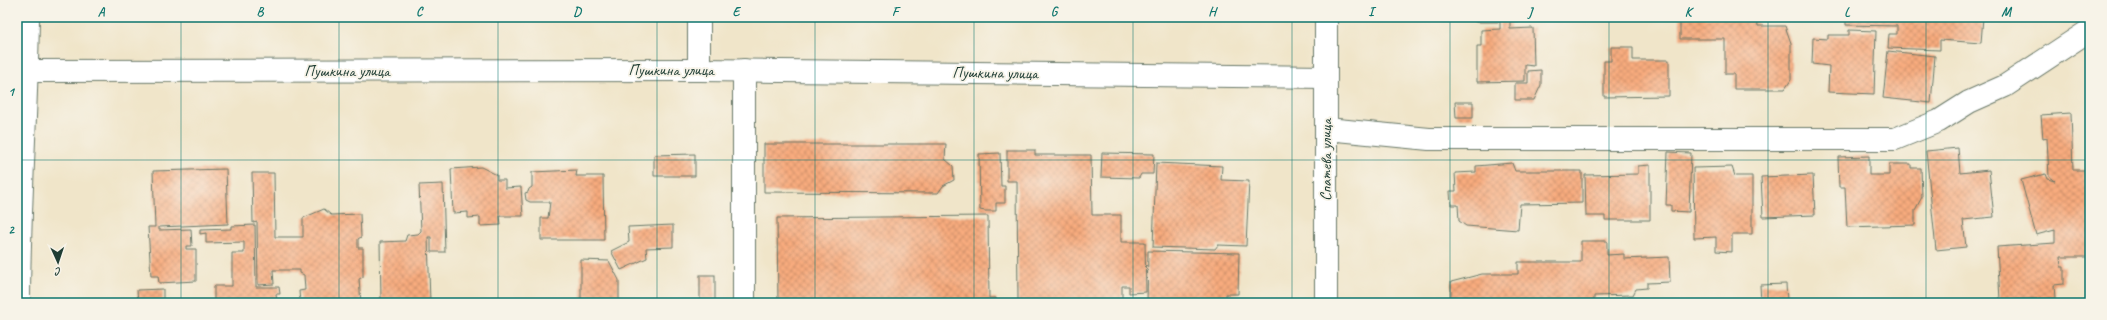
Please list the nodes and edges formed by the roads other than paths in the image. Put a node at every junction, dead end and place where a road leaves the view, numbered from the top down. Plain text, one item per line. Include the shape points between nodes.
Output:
1 (28, 17) edge
2 (699, 17) edge
3 (1326, 17) edge
4 (2090, 30) edge
5 (699, 70) junction
6 (744, 70) junction
7 (22, 71) edge
8 (1326, 77) junction
9 (1327, 129) junction
10 (19, 303) edge
11 (744, 303) edge
12 (1326, 303) edge

1 - 7 street
2 - 5 street
3 - 8 street, Спатева улица
4 - 9 street via 2005,86 1968,102 1939,121 1895,140 1429,139
5 - 6 street, Пушкина улица
5 - 7 street, Пушкина улица
6 - 8 street, Пушкина улица
6 - 11 street
7 - 10 street
8 - 9 street, Спатева улица
9 - 12 street, Спатева улица

